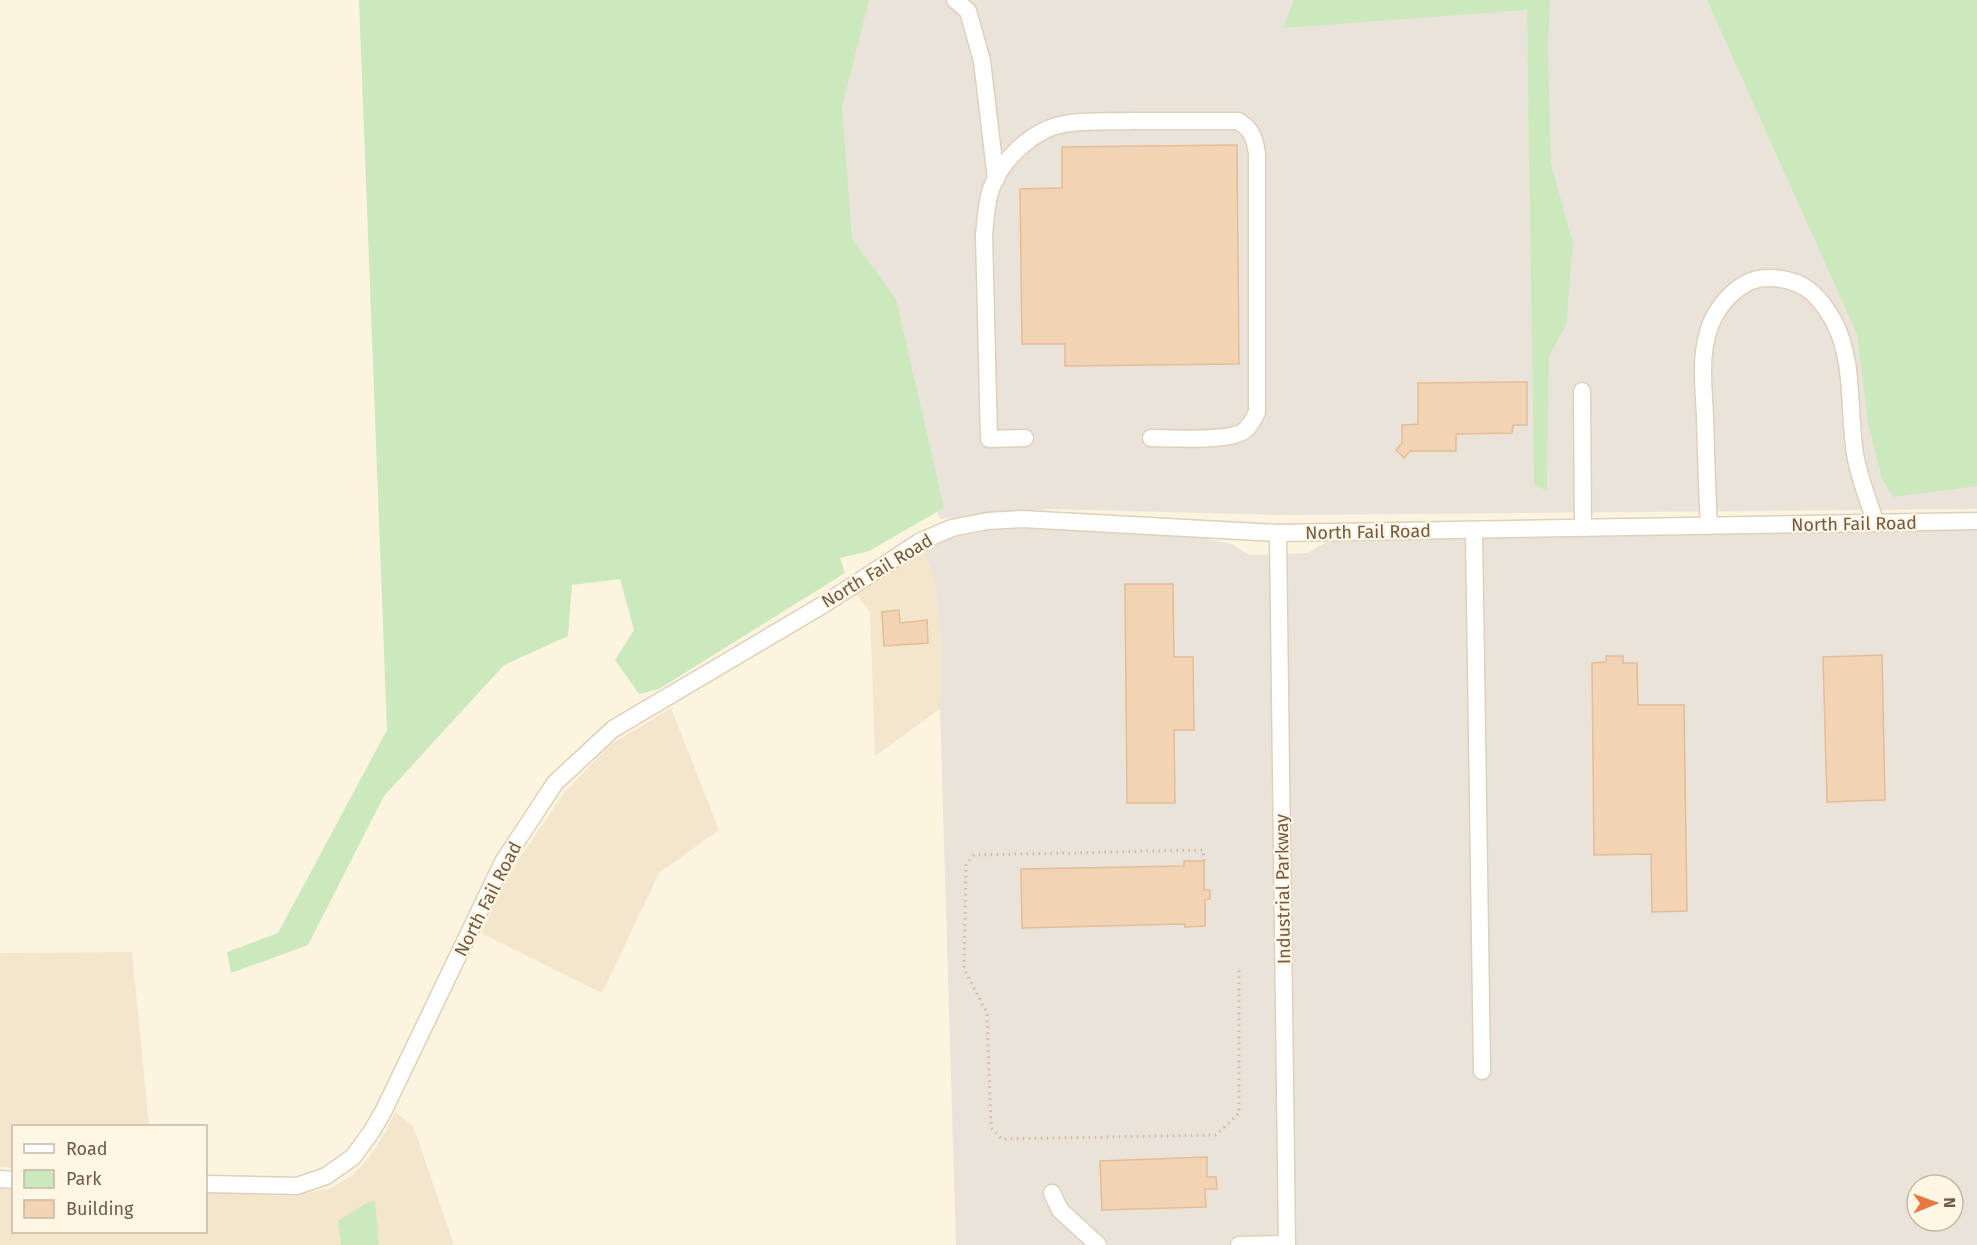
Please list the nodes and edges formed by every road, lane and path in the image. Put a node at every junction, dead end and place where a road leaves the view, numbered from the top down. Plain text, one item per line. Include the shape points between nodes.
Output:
1 (955, 0) edge
2 (996, 179) junction
3 (1582, 391) dead end
4 (1025, 438) dead end
5 (1151, 438) dead end
6 (1977, 521) edge
7 (1876, 523) junction
8 (1709, 526) junction
9 (1583, 528) junction
10 (1474, 530) junction
11 (1278, 534) junction
12 (1204, 861) dead end
13 (1239, 966) dead end
14 (1482, 1071) dead end
15 (207, 1184) edge
16 (1052, 1193) dead end
17 (1287, 1244) edge
18 (1098, 1245) edge
19 (1239, 1245) edge

1 - 2 street via 968,11 982,61
2 - 4 street via 984,234 989,439
2 - 5 street via 1023,145 1062,124 1238,121 1250,130 1257,154 1257,412 1249,427 1234,436
3 - 9 street
6 - 7 street, North Fail Road
7 - 8 street, North Fail Road
7 - 8 street via 1855,456 1847,364 1833,321 1818,298 1799,283 1763,278 1740,286 1719,308 1707,335 1703,372
8 - 9 street, North Fail Road
9 - 10 street, North Fail Road
10 - 11 street, North Fail Road
10 - 14 street
11 - 15 street, North Fail Road via 1022,519 952,528 921,541 826,603 613,729 555,783 504,862 384,1110 353,1158 326,1176 297,1186
11 - 17 street, Industrial Parkway
12 - 13 path via 1203,850 974,855 966,865 964,969 987,1013 992,1128 1002,1139 1216,1136 1239,1113
16 - 18 street via 1060,1210
17 - 19 street

